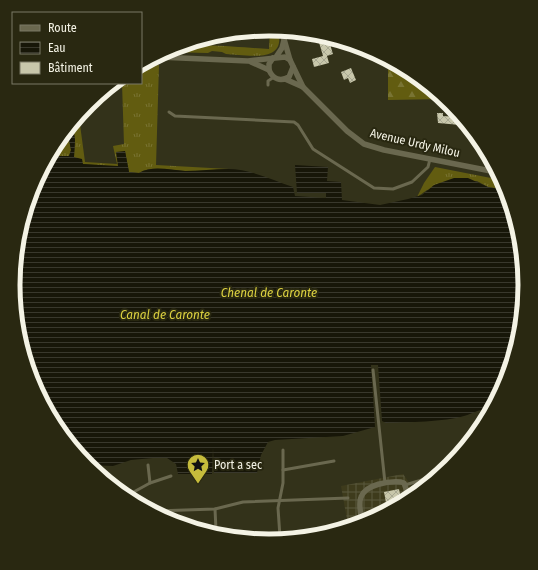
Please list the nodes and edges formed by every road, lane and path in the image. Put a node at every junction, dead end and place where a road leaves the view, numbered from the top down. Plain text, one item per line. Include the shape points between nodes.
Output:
1 (283, 37) edge
2 (284, 37) edge
3 (169, 57) edge
4 (275, 57) junction
5 (290, 60) junction
6 (248, 61) junction
7 (292, 66) junction
8 (269, 70) junction
9 (274, 77) junction
10 (285, 79) junction
11 (268, 85) dead end
12 (303, 87) junction
13 (169, 112) dead end
14 (430, 159) junction
15 (490, 171) edge
16 (373, 370) dead end
17 (283, 450) dead end
18 (334, 461) dead end
19 (148, 465) dead end
20 (283, 470) junction
21 (171, 476) dead end
22 (426, 479) edge
23 (150, 483) junction
24 (385, 484) junction
25 (405, 485) junction
26 (408, 491) edge
27 (132, 493) edge
28 (348, 498) dead end
29 (279, 501) junction
30 (215, 509) junction
31 (163, 510) edge
32 (361, 516) edge
33 (216, 528) edge
34 (280, 533) edge

1 - 4 street via 282,48
2 - 5 street
3 - 6 street
4 - 5 street
4 - 6 street
4 - 8 street via 269,64
5 - 7 street
6 - 8 street
7 - 10 street via 290,75
7 - 12 street, Avenue Urdy Milou
8 - 9 street
9 - 10 street
9 - 11 lane via 268,81
10 - 12 street, Avenue Urdy Milou
12 - 14 street, Avenue Urdy Milou via 347,131 364,144
13 - 14 lane via 175,116 294,122 313,149 374,188 389,189 412,182 428,167
14 - 15 street, Avenue Urdy Milou
16 - 24 lane
17 - 20 lane
18 - 20 lane
19 - 23 lane
20 - 29 lane
21 - 23 lane
22 - 25 lane
23 - 27 lane
24 - 25 street via 402,482
24 - 32 street via 371,487 363,493 360,502
25 - 26 street
28 - 29 lane
29 - 30 lane via 244,502
29 - 34 lane
30 - 31 lane
30 - 33 lane

